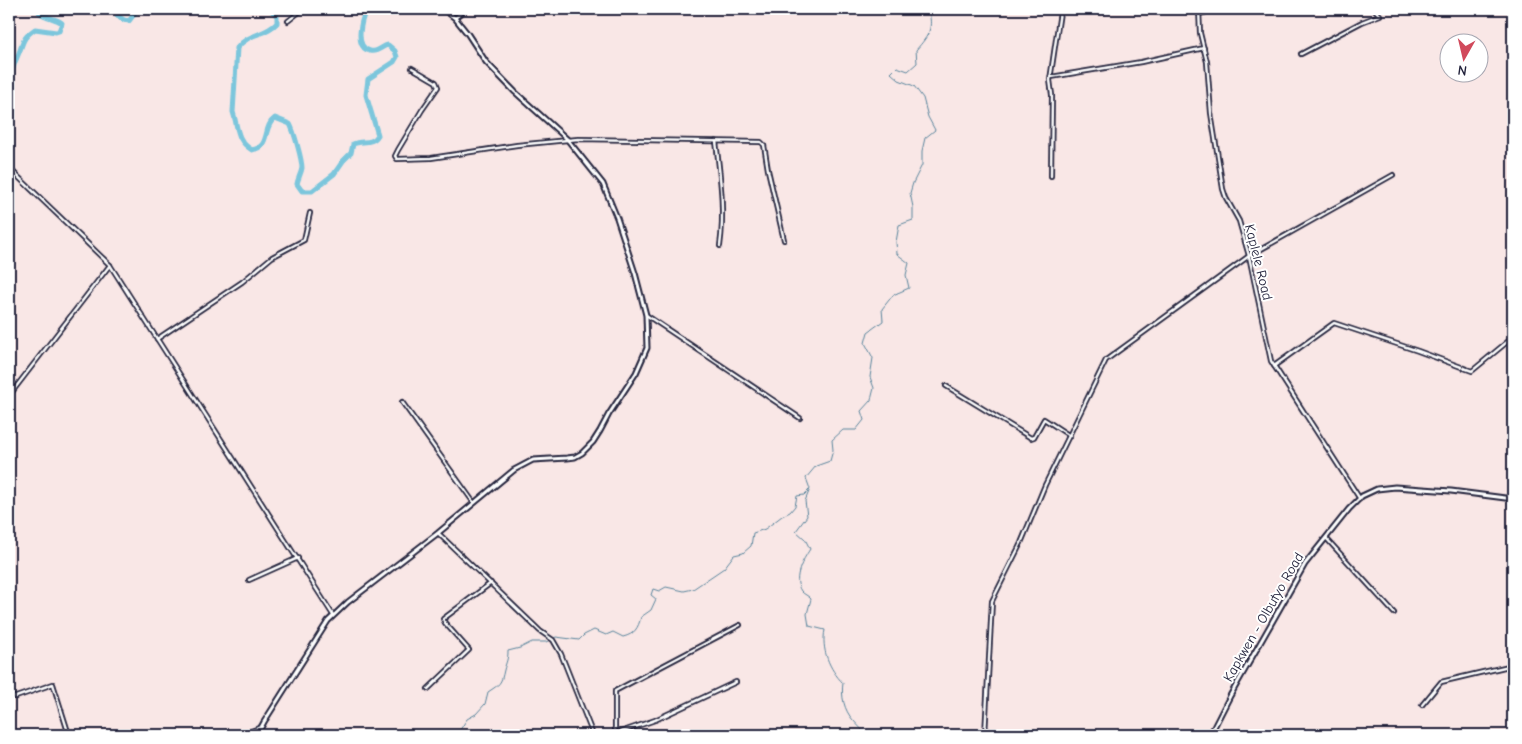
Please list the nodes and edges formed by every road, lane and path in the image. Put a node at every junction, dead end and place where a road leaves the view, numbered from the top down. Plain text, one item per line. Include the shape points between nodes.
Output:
1 (303, 9) edge
2 (443, 9) edge
3 (466, 9) edge
4 (1199, 9) edge
5 (1218, 9) edge
6 (1374, 9) edge
7 (1060, 12) dead end
8 (1199, 14) junction
9 (455, 18) junction
10 (288, 21) dead end
11 (1204, 48) junction
12 (1301, 54) dead end
13 (412, 68) dead end
14 (1050, 77) junction
15 (567, 139) junction
16 (716, 141) junction
17 (9, 168) edge
18 (1393, 175) dead end
19 (1051, 176) dead end
20 (310, 213) dead end
21 (784, 240) dead end
22 (720, 246) dead end
23 (1249, 256) junction
24 (110, 265) junction
25 (646, 315) junction
26 (1512, 338) edge
27 (158, 339) junction
28 (1274, 366) junction
29 (946, 386) dead end
30 (9, 396) edge
31 (402, 402) dead end
32 (800, 418) dead end
33 (1070, 436) junction
34 (1360, 499) junction
35 (1513, 499) edge
36 (474, 504) junction
37 (438, 533) junction
38 (1326, 537) junction
39 (298, 558) junction
40 (250, 580) dead end
41 (491, 584) junction
42 (1394, 613) dead end
43 (333, 615) junction
44 (740, 625) dead end
45 (1513, 665) edge
46 (736, 682) dead end
47 (428, 689) dead end
48 (9, 697) edge
49 (1422, 705) dead end
50 (261, 727) junction
51 (69, 735) edge
52 (242, 735) edge
53 (257, 735) edge
54 (593, 735) edge
55 (613, 735) edge
56 (986, 735) edge
57 (1210, 735) edge

1 - 10 street
2 - 9 street
3 - 9 street
4 - 8 street, Kaplele Road
5 - 8 street
6 - 12 street via 1380,15
7 - 14 street
8 - 11 street, Kaplele Road
9 - 15 street via 495,73
11 - 14 street
11 - 23 street, Kaplele Road via 1222,189 1239,221
13 - 15 street via 439,86 398,150 397,159 431,158
14 - 19 street
15 - 16 street
15 - 25 street via 606,189
16 - 21 street via 763,142
16 - 22 street via 723,205
17 - 24 street
18 - 23 street
20 - 27 street via 304,240 272,257 242,282
23 - 28 street, Kaplele Road
23 - 33 street via 1107,359
24 - 27 street
24 - 30 street
25 - 32 street
25 - 36 street via 645,354 593,442 575,457 542,458 523,465
26 - 28 street via 1472,371 1334,323
27 - 39 street
28 - 34 street, Kaplele Road
29 - 33 street via 1031,438 1044,419
31 - 36 street
33 - 56 street via 992,601
34 - 35 street, Kapkwen - Olbutyo Road via 1370,492 1389,487 1451,490
34 - 38 street, Kapkwen - Olbutyo Road
36 - 37 street
37 - 41 street
37 - 43 street
38 - 42 street
38 - 57 street, Kapkwen - Olbutyo Road via 1296,578
39 - 40 street
39 - 43 street
41 - 47 street via 443,619 468,651
41 - 54 street via 540,632 553,640 562,654
43 - 50 street
44 - 55 street via 615,691
45 - 49 street via 1441,682
46 - 55 street via 655,720
48 - 51 street via 52,683
50 - 52 street
50 - 53 street

